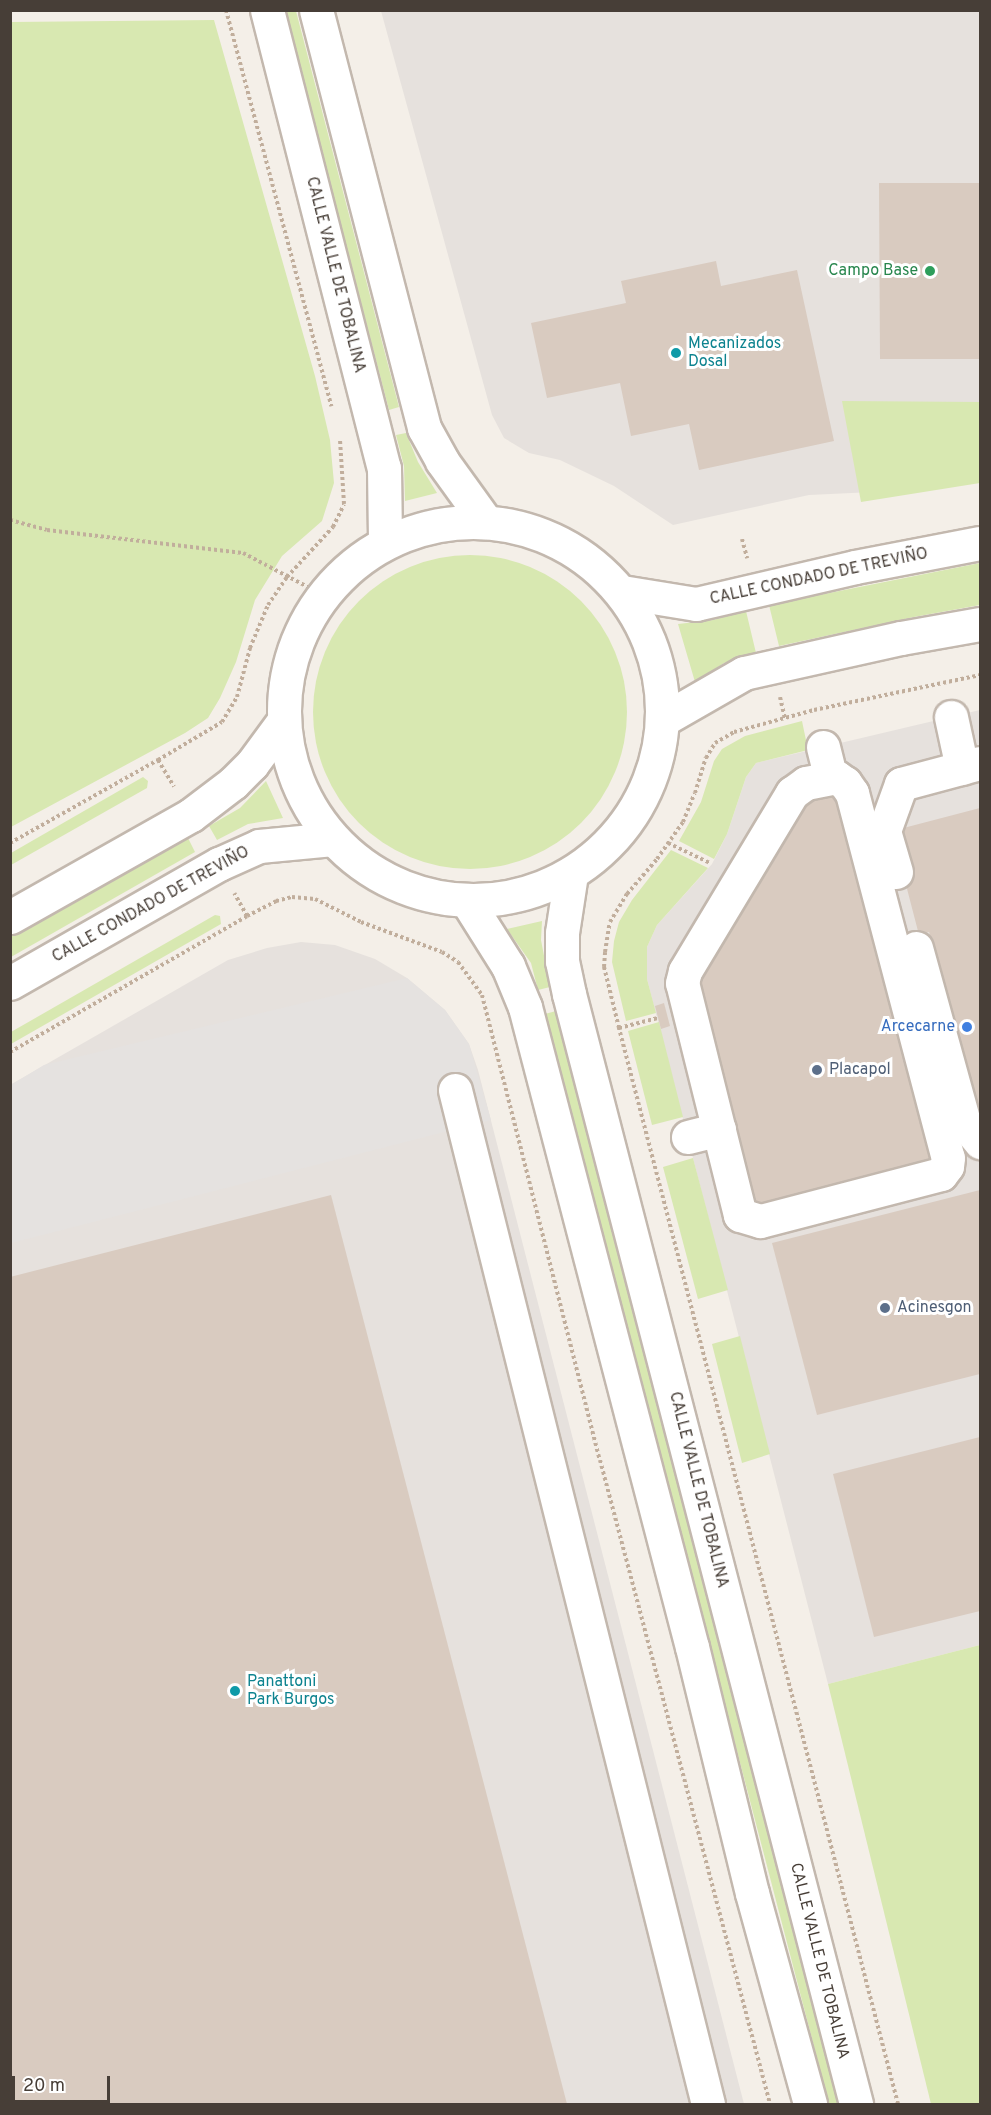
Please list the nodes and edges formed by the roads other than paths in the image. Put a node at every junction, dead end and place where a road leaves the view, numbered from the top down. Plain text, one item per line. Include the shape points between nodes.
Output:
1 (267, 10) edge
2 (316, 10) edge
3 (486, 522) junction
4 (385, 543) junction
5 (981, 543) edge
6 (622, 592) junction
7 (981, 624) edge
8 (951, 717) dead end
9 (664, 719) junction
10 (283, 722) junction
11 (823, 747) dead end
12 (971, 765) edge
13 (831, 778) junction
14 (333, 839) junction
15 (571, 874) junction
16 (467, 901) junction
17 (10, 917) edge
18 (10, 983) edge
19 (455, 1090) dead end
20 (719, 1129) junction
21 (688, 1137) dead end
22 (981, 1142) edge
23 (708, 2104) edge
24 (810, 2104) edge
25 (856, 2104) edge

1 - 4 street, CALLE VALLE DE TOBALINA via 384,468
2 - 3 street via 424,428 442,461
3 - 4 street via 434,526
3 - 6 street via 537,532 584,556
4 - 10 street via 362,557 323,595 305,624 291,655
5 - 6 street, CALLE CONDADO DE TREVIÑO via 696,604
6 - 9 street via 646,631 657,663
7 - 9 street via 772,666 729,680
8 - 12 street
9 - 15 street via 654,772 630,820 593,859
10 - 14 street via 291,764 308,804
10 - 17 street via 252,764 191,815
11 - 13 street
12 - 22 street via 901,784 885,831 964,1122
13 - 20 street via 806,783 792,793 682,983
13 - 20 street via 836,777 852,792 947,1166 941,1173 760,1221 740,1215
14 - 16 street via 380,876 437,897
14 - 18 street, CALLE CONDADO DE TREVIÑO via 279,843 219,864
15 - 16 street via 503,899
15 - 25 street, CALLE VALLE DE TOBALINA via 562,933 567,983
16 - 24 street via 508,966 525,1007 689,1635 752,1893
19 - 23 street
20 - 21 street

